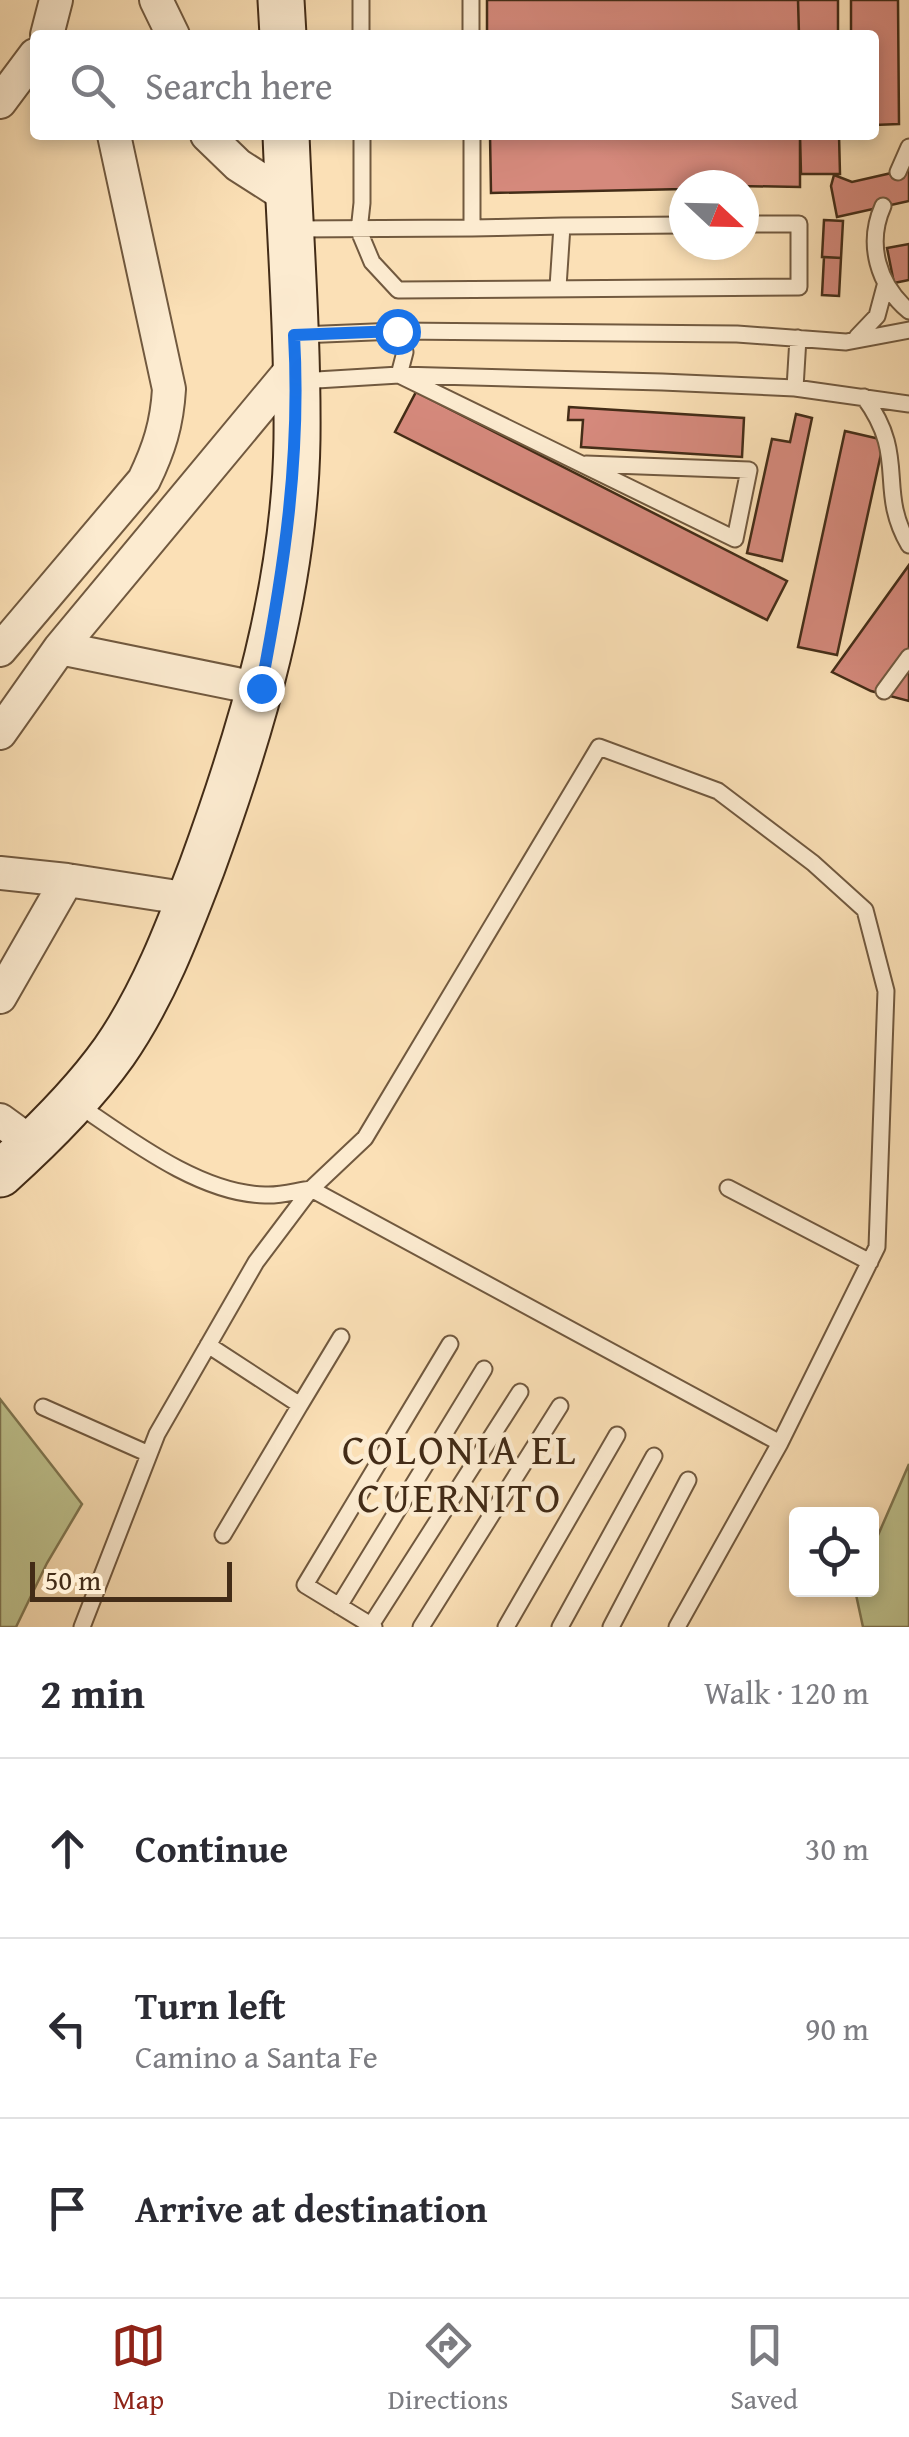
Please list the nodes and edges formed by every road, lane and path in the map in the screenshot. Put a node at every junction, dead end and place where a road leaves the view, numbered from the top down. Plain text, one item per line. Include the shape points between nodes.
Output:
1 (56, 0) edge
2 (156, 0) edge
3 (281, 0) edge
4 (361, 0) edge
5 (471, 0) edge
6 (47, 30) edge
7 (171, 30) edge
8 (282, 30) edge
9 (361, 30) edge
10 (471, 30) edge
11 (30, 62) edge
12 (0, 102) edge
13 (115, 140) edge
14 (212, 140) edge
15 (286, 140) edge
16 (362, 140) edge
17 (472, 140) edge
18 (909, 147) edge
19 (898, 172) dead end
20 (882, 206) dead end
21 (289, 213) junction
22 (759, 224) edge
23 (669, 225) edge
24 (562, 226) junction
25 (472, 228) junction
26 (359, 231) junction
27 (885, 286) junction
28 (558, 287) junction
29 (909, 311) edge
30 (909, 330) edge
31 (397, 331) junction
32 (798, 338) junction
33 (854, 339) junction
34 (295, 360) junction
35 (399, 375) junction
36 (795, 388) junction
37 (861, 395) junction
38 (909, 404) edge
39 (586, 464) junction
40 (907, 473) edge
41 (909, 545) edge
42 (60, 648) junction
43 (0, 650) edge
44 (909, 657) edge
45 (261, 688) junction
46 (884, 691) dead end
47 (0, 733) edge
48 (0, 874) edge
49 (67, 880) junction
50 (190, 899) junction
51 (0, 997) edge
52 (74, 1101) junction
53 (16, 1132) edge
54 (0, 1174) edge
55 (728, 1188) dead end
56 (312, 1189) junction
57 (870, 1262) junction
58 (340, 1337) dead end
59 (450, 1344) dead end
60 (208, 1345) junction
61 (484, 1368) dead end
62 (520, 1392) dead end
63 (300, 1405) junction
64 (560, 1406) dead end
65 (43, 1407) dead end
66 (617, 1434) dead end
67 (780, 1443) junction
68 (149, 1454) junction
69 (654, 1456) dead end
70 (688, 1480) dead end
71 (223, 1536) dead end
72 (339, 1606) junction
73 (373, 1626) edge
74 (82, 1627) edge
75 (421, 1627) edge
76 (506, 1627) edge
77 (560, 1627) edge
78 (611, 1627) edge
79 (677, 1627) edge

1 - 6 street
2 - 7 street
3 - 8 main road
4 - 9 lane
5 - 10 lane
11 - 12 street
13 - 43 street via 169,389 168,419 144,480
14 - 21 street
15 - 21 main road
16 - 26 lane
17 - 25 lane
18 - 19 lane
20 - 27 lane via 874,226
21 - 26 lane
21 - 34 main road
22 - 28 lane via 799,224 799,287
23 - 24 lane
24 - 25 lane
24 - 28 lane
25 - 26 lane
26 - 28 lane via 372,262 398,290
27 - 29 lane
27 - 33 lane via 877,316
30 - 33 lane
31 - 32 lane
31 - 34 lane
31 - 35 lane via 405,352
32 - 33 lane
32 - 36 lane
34 - 35 lane
34 - 42 street
34 - 45 main road via 297,442 285,562
35 - 36 lane
35 - 39 lane
36 - 37 lane
37 - 38 lane
37 - 40 lane via 898,430
39 - 39 lane via 669,506 735,538 750,470
40 - 41 lane via 898,518
42 - 45 street
42 - 47 street
44 - 46 lane
45 - 50 main road
48 - 49 street
49 - 50 street
49 - 51 street
50 - 52 main road via 148,995
52 - 53 main road
52 - 56 lane via 217,1187 264,1196
53 - 54 main road
55 - 57 lane
56 - 57 lane via 366,1138 599,747 718,791 865,910 886,991 877,1247
56 - 60 lane via 256,1262
56 - 67 lane
57 - 67 lane
58 - 63 lane
59 - 72 lane via 305,1585
60 - 63 lane
60 - 68 lane
61 - 72 lane
62 - 73 lane
63 - 71 lane
64 - 75 lane
65 - 68 lane
66 - 76 lane
67 - 79 lane
68 - 74 lane
69 - 77 lane
70 - 78 lane
72 - 73 lane

